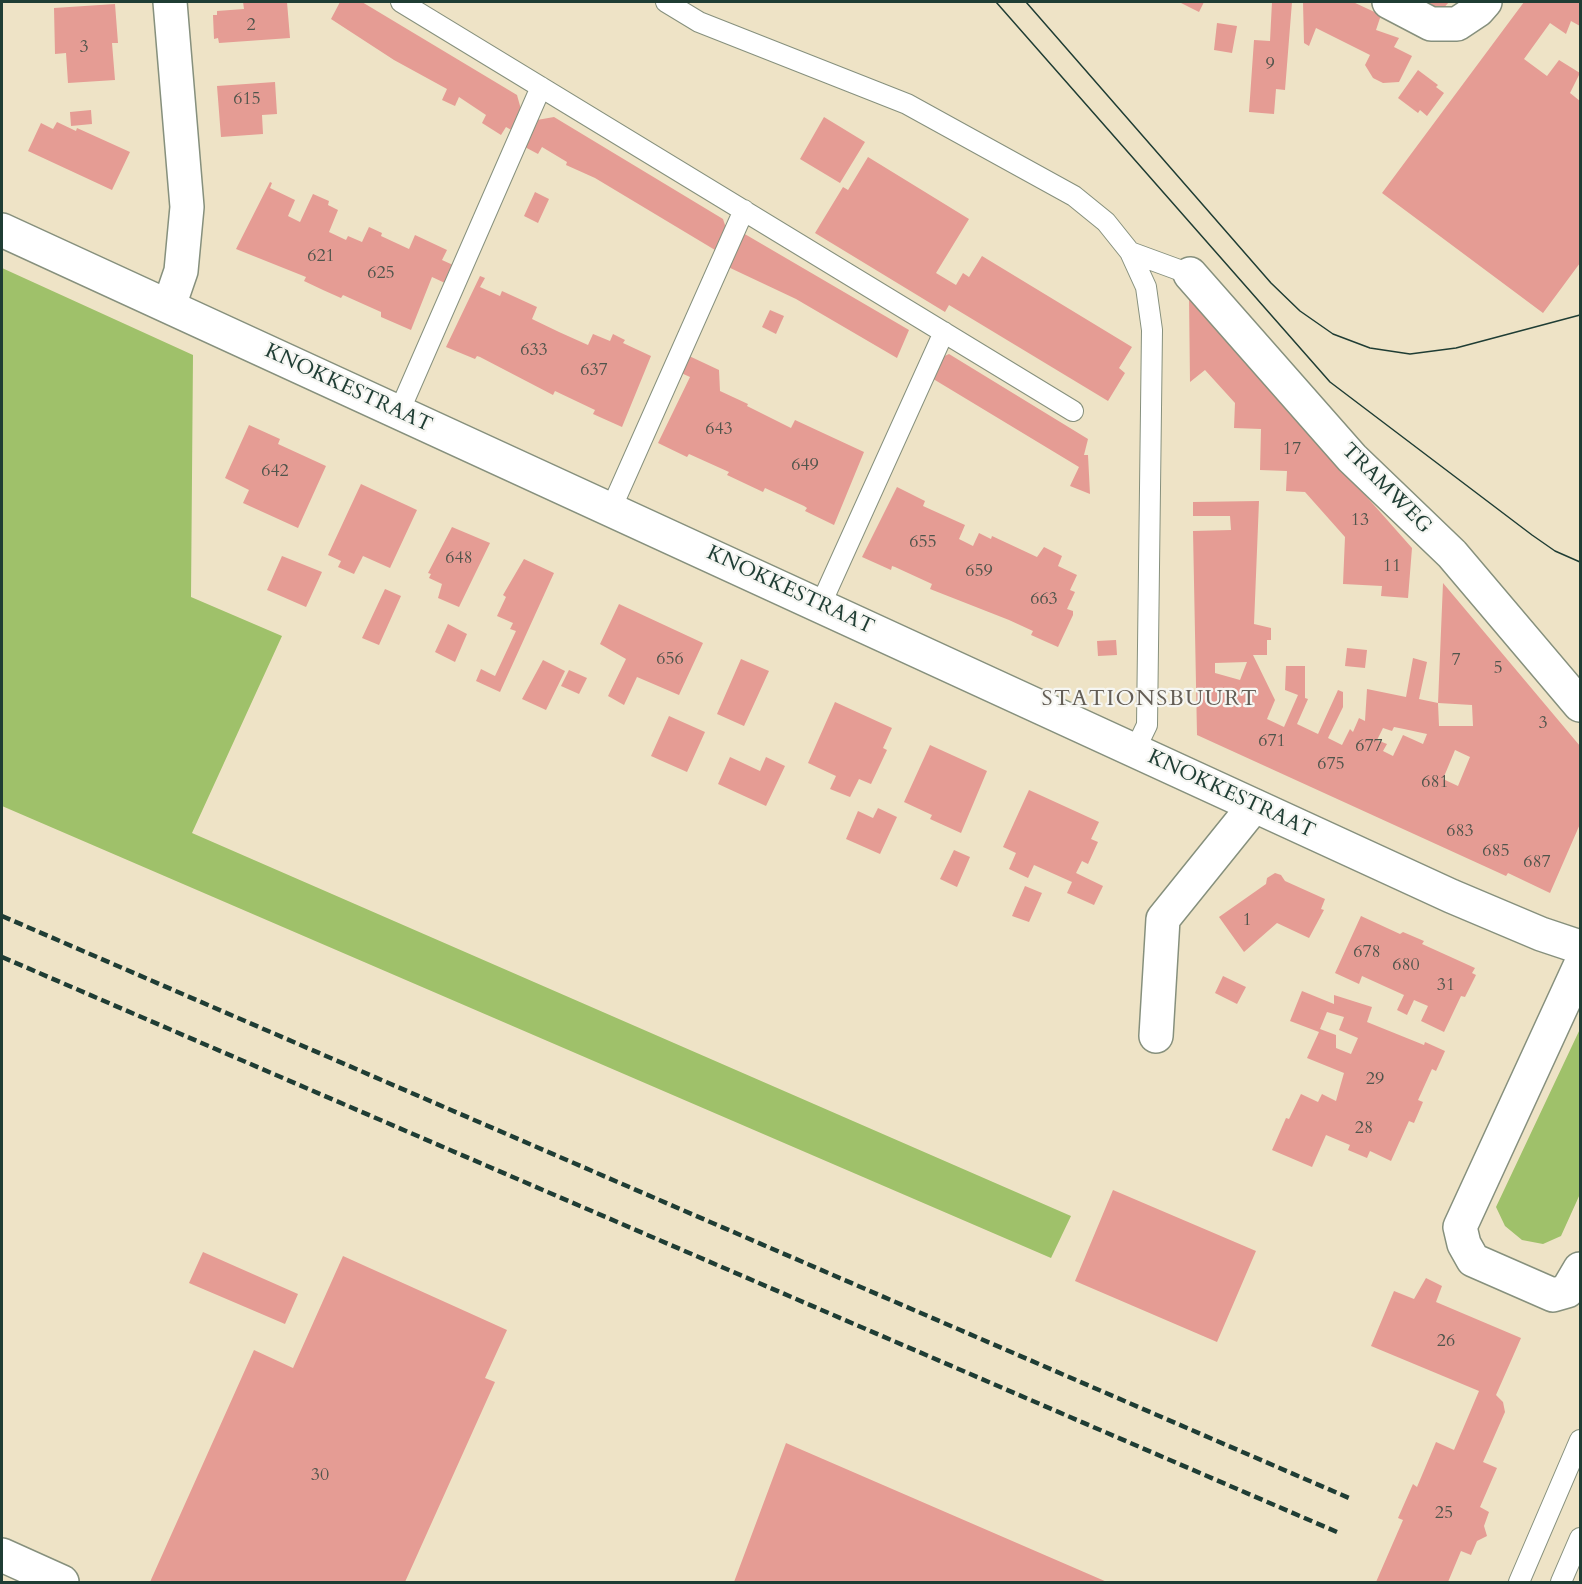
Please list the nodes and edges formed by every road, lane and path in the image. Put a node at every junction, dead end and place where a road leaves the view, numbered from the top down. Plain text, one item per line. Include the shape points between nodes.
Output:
1 (170, 2) edge
2 (400, 2) edge
3 (666, 2) edge
4 (1389, 2) edge
5 (1485, 2) edge
6 (541, 87) junction
7 (744, 210) junction
8 (2, 230) edge
9 (1130, 252) junction
10 (1190, 274) joint
11 (169, 306) junction
12 (944, 332) junction
13 (1073, 411) dead end
14 (399, 412) junction
15 (611, 509) junction
16 (820, 606) junction
17 (1581, 705) edge
18 (1135, 750) junction
19 (1254, 806) junction
20 (1581, 947) edge
21 (1581, 966) edge
22 (1156, 1036) dead end
23 (1577, 1284) edge
24 (1581, 1440) edge
25 (1581, 1538) edge
26 (2, 1556) edge
27 (62, 1582) edge
28 (1519, 1582) edge
29 (1561, 1582) edge

1 - 11 street via 187,207 181,271
2 - 6 lane
3 - 9 lane via 699,22 907,105 1074,196 1106,222
4 - 5 street via 1431,24 1457,24
6 - 7 lane
6 - 14 lane
7 - 12 lane
7 - 15 lane
8 - 11 street, KNOKKESTRAAT
9 - 10 lane
9 - 18 lane via 1146,287 1152,330 1148,725
10 - 17 street, TRAMWEG via 1352,458 1452,554
11 - 14 street, KNOKKESTRAAT
12 - 13 lane
12 - 16 lane
14 - 15 street, KNOKKESTRAAT
15 - 16 street, KNOKKESTRAAT
16 - 18 street, KNOKKESTRAAT
18 - 19 street, KNOKKESTRAAT
19 - 20 street, KNOKKESTRAAT via 1451,896
19 - 22 street via 1163,919
21 - 23 street via 1460,1227 1473,1260 1553,1295 1567,1292
24 - 28 lane
25 - 29 lane
26 - 27 street

